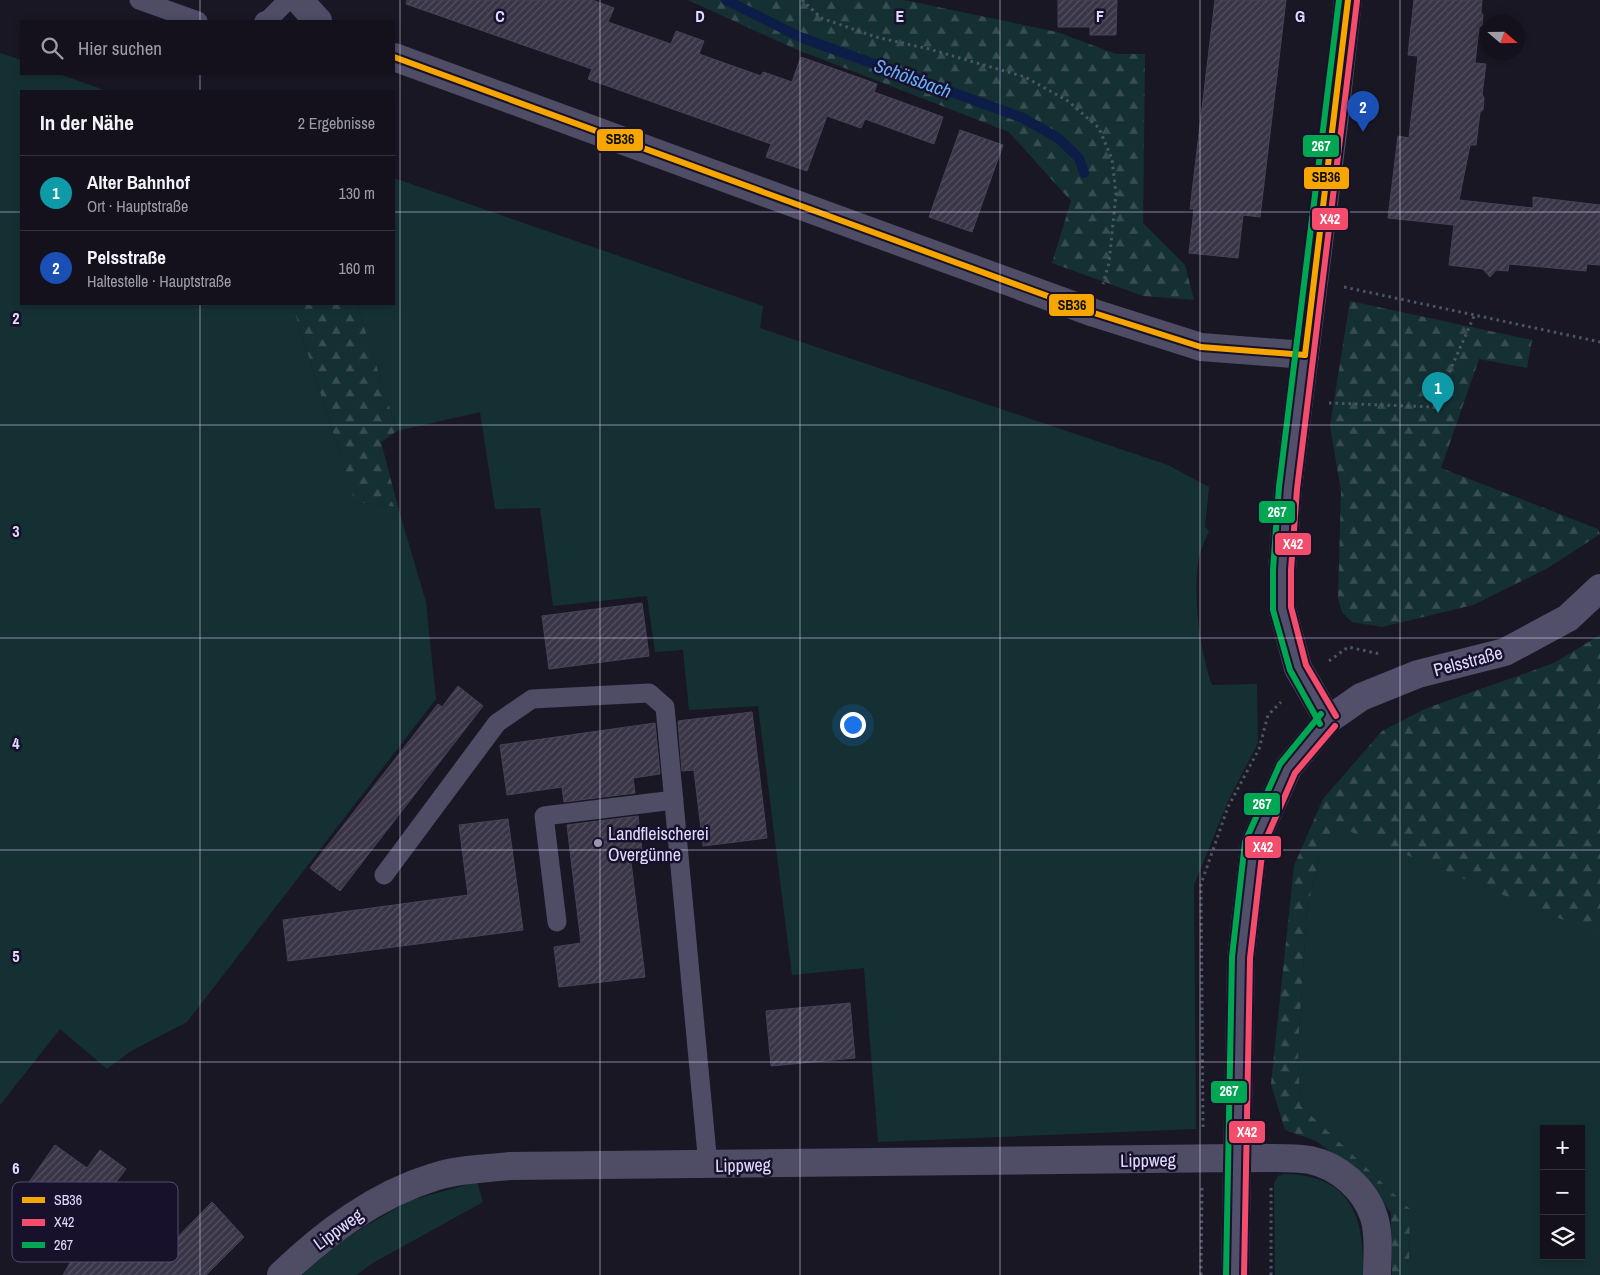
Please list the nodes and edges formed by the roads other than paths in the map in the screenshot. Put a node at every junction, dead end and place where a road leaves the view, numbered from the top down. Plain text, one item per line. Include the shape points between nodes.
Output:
1 (138, 0) edge
2 (288, 0) edge
3 (299, 0) edge
4 (1348, 0) edge
5 (195, 20) edge
6 (266, 20) edge
7 (317, 20) edge
8 (395, 57) edge
9 (1305, 355) junction
10 (1600, 588) edge
11 (1328, 720) junction
12 (674, 800) junction
13 (384, 875) dead end
14 (557, 922) dead end
15 (1236, 1158) junction
16 (708, 1165) junction
17 (281, 1275) edge
18 (1235, 1275) edge
19 (1377, 1275) edge

1 - 5 lane
2 - 6 lane
3 - 7 street
4 - 9 main road
8 - 9 street via 1094,313 1201,347
9 - 11 main road via 1286,505 1282,608 1298,668
10 - 11 main road, Pelsstraße via 1568,618 1505,652 1418,674 1361,697
11 - 15 main road, Pelsstraße via 1288,768 1254,844 1241,957
12 - 13 lane via 665,707 650,693 532,699 497,723
12 - 14 lane via 544,816
12 - 16 lane
15 - 16 street, Lippweg
15 - 18 main road, Pelsstraße
15 - 19 street, Lippweg via 1310,1160 1331,1167 1350,1180 1374,1218 1378,1244
16 - 17 street, Lippweg via 510,1166 436,1176 395,1191 355,1215 324,1236

